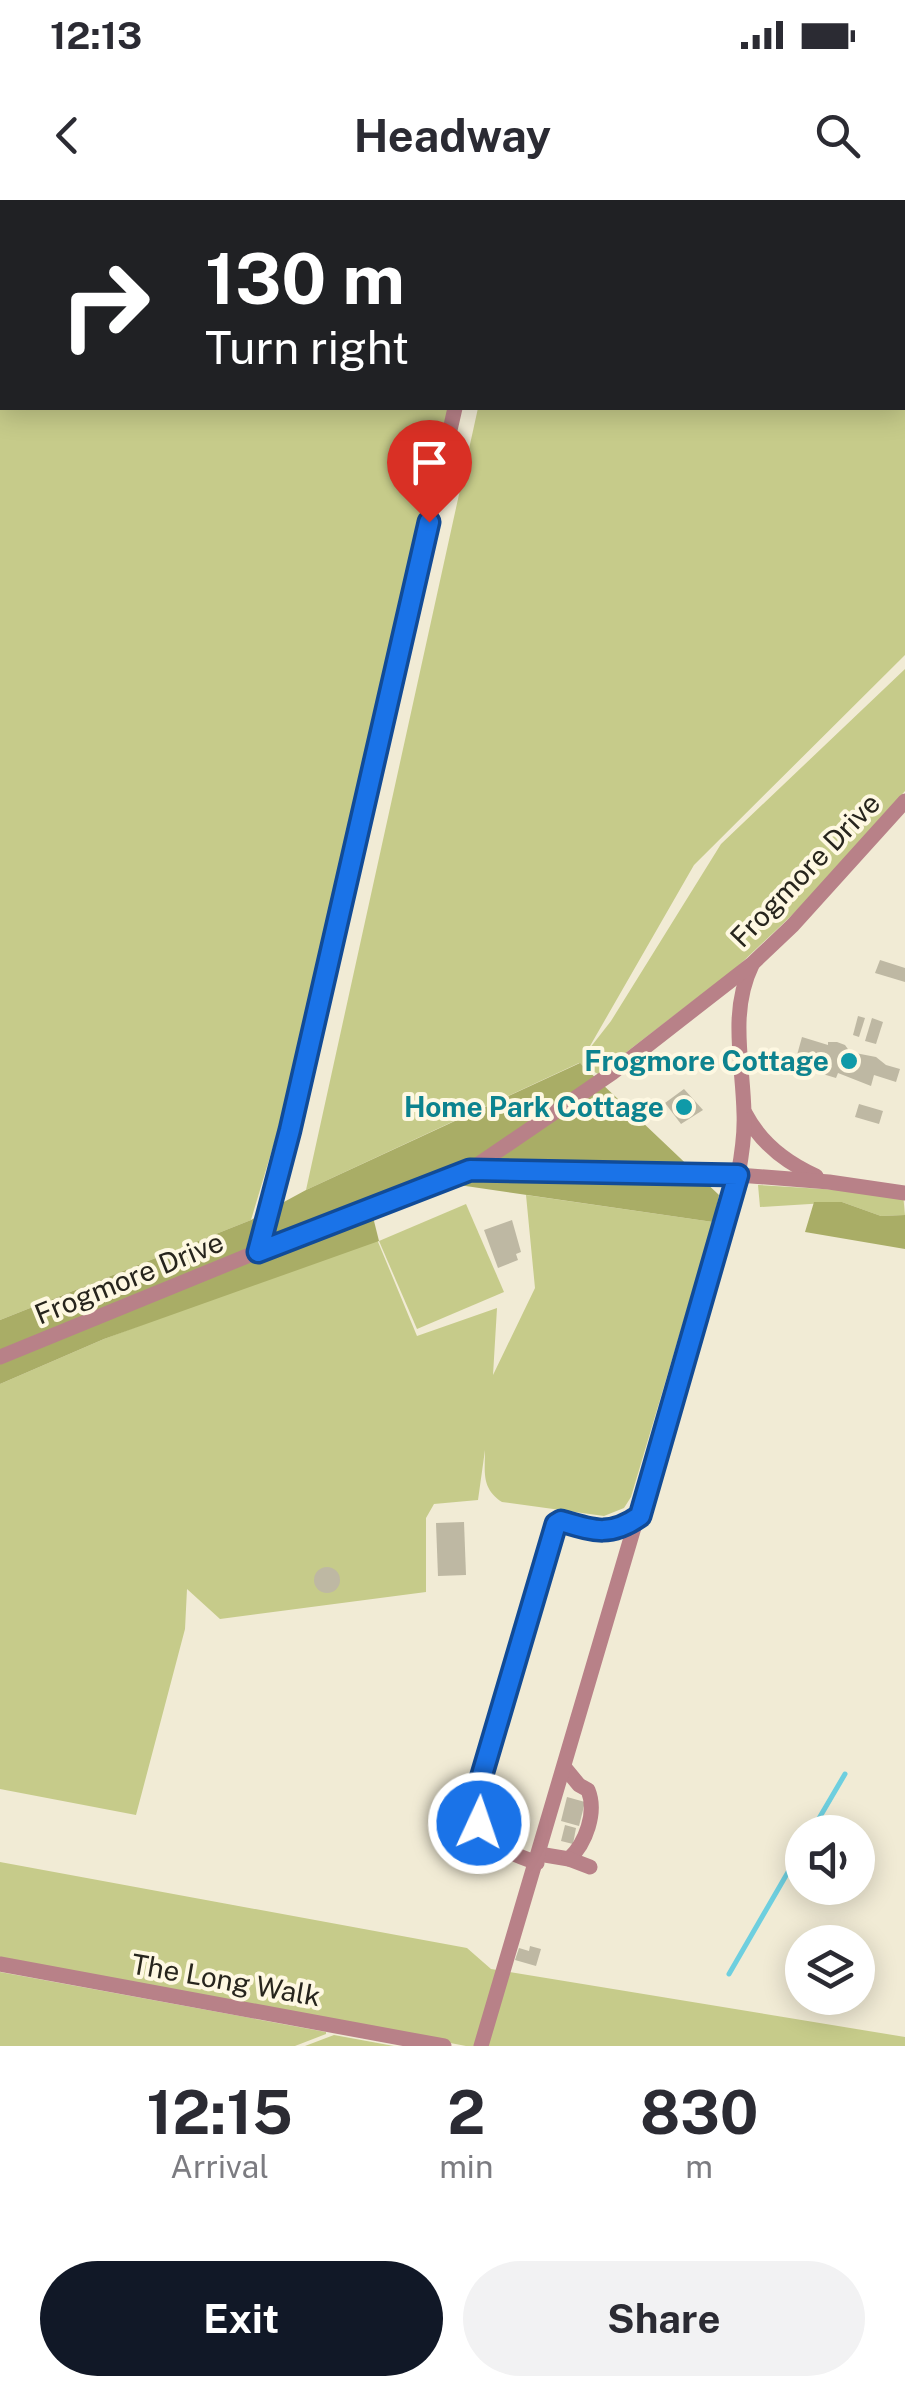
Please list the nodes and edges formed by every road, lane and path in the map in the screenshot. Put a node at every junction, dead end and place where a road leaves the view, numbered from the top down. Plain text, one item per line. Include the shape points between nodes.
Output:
1 (455, 410) edge
2 (905, 801) edge
3 (752, 964) junction
4 (744, 1112) junction
5 (470, 1170) junction
6 (738, 1175) junction
7 (829, 1182) junction
8 (905, 1192) edge
9 (258, 1252) junction
10 (0, 1358) edge
11 (640, 1516) junction
12 (565, 1768) junction
13 (538, 1858) junction
14 (569, 1859) junction
15 (590, 1867) dead end
16 (0, 1964) edge
17 (444, 2046) edge
18 (481, 2046) edge

1 - 9 lane
2 - 3 lane, Frogmore Drive
3 - 4 lane via 738,1036
3 - 5 lane, Frogmore Drive via 612,1073
4 - 6 lane
4 - 7 lane via 774,1149
5 - 6 lane
5 - 9 lane, Frogmore Drive
6 - 7 lane
6 - 11 lane
7 - 8 lane
9 - 10 lane, Frogmore Drive
11 - 12 lane
11 - 13 lane via 621,1530 556,1524 479,1785 479,1823 493,1846
12 - 13 lane
12 - 14 lane via 594,1804 579,1850
13 - 14 lane
13 - 18 lane
14 - 15 lane
16 - 17 lane, The Long Walk

